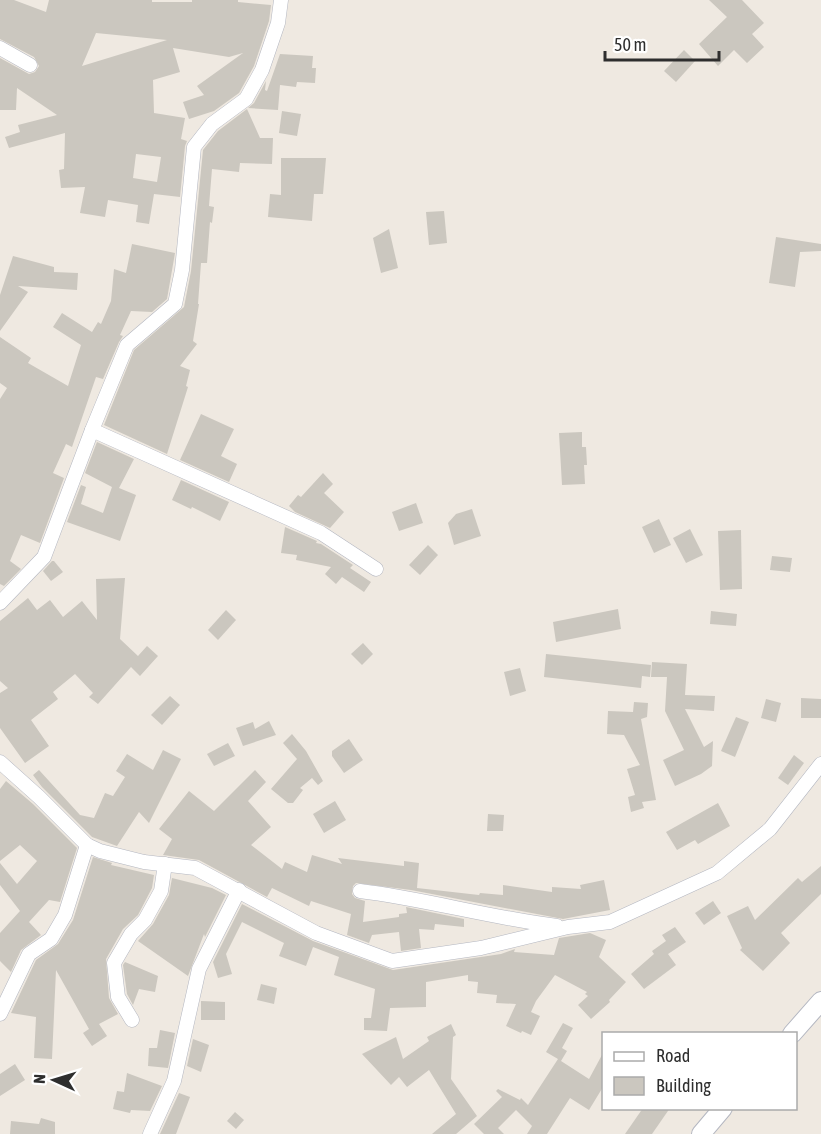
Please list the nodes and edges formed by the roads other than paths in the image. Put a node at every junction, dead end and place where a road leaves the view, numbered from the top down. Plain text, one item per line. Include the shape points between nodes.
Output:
1 (281, 0) edge
2 (0, 48) edge
3 (30, 65) dead end
4 (92, 430) junction
5 (376, 569) dead end
6 (0, 603) edge
7 (0, 762) edge
8 (821, 764) edge
9 (87, 845) junction
10 (165, 864) junction
11 (239, 890) junction
12 (360, 891) dead end
13 (568, 927) junction
14 (821, 1002) edge
15 (0, 1014) edge
16 (132, 1020) dead end
17 (794, 1032) edge
18 (721, 1110) edge
19 (150, 1134) edge
20 (701, 1134) edge

1 - 4 street via 278,23 262,70 246,99 212,124 194,147 175,304 127,345
2 - 3 street
4 - 5 street via 321,532
4 - 6 street via 44,557
7 - 9 street
8 - 13 street via 770,829 717,873 610,922
9 - 10 street via 144,862
9 - 15 street via 65,915 51,939 29,954
10 - 11 street via 195,868
10 - 16 street via 158,897 114,963 118,997
11 - 13 street via 316,933 392,961 481,948
11 - 19 street via 199,969 174,1081
12 - 13 street via 519,922
14 - 17 main road
18 - 20 main road

